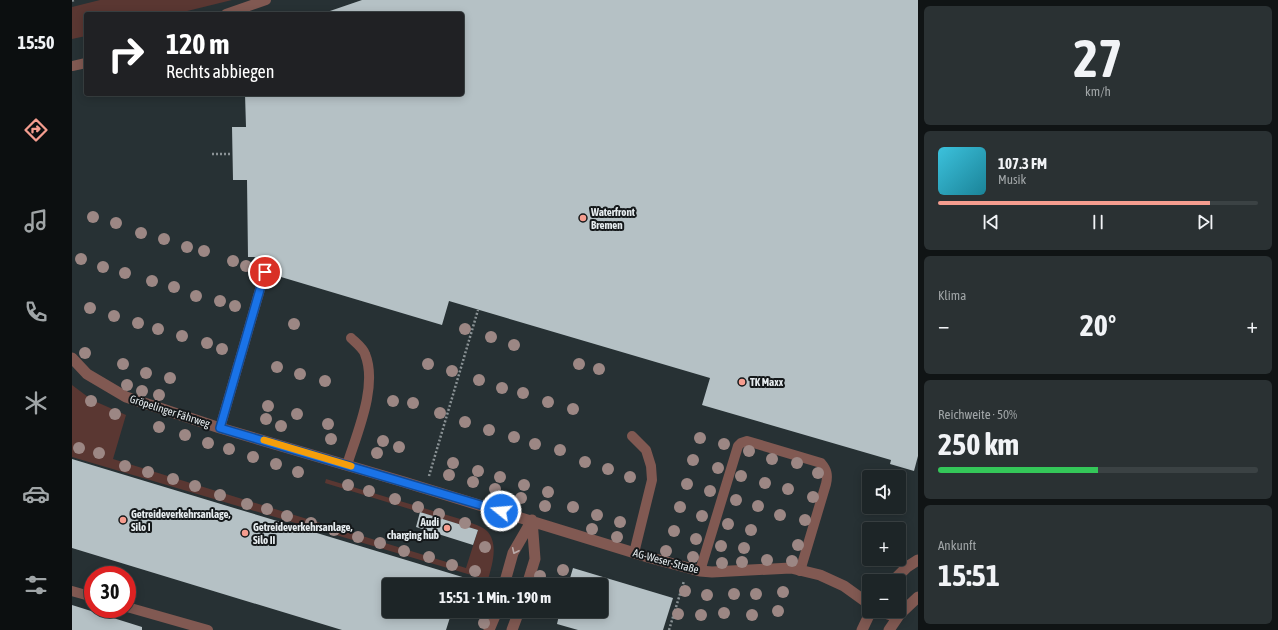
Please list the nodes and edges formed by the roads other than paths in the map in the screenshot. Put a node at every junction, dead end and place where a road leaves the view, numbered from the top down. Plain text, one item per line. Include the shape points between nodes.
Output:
1 (266, 0) edge
2 (232, 12) edge
3 (84, 63) edge
4 (72, 66) edge
5 (265, 272) dead end
6 (351, 338) dead end
7 (72, 358) edge
8 (220, 428) junction
9 (632, 436) dead end
10 (347, 465) junction
11 (532, 520) junction
12 (634, 553) junction
13 (918, 560) edge
14 (700, 571) junction
15 (800, 571) junction
16 (901, 574) edge
17 (506, 578) edge
18 (529, 578) edge
19 (72, 591) edge
20 (84, 594) edge
21 (918, 597) edge
22 (862, 599) edge
23 (906, 608) edge
24 (136, 610) edge
25 (494, 618) edge
26 (516, 618) edge
27 (868, 618) edge
28 (897, 618) edge
29 (208, 630) edge
30 (489, 630) edge
31 (512, 630) edge
32 (862, 630) edge
33 (889, 630) edge

1 - 2 lane
3 - 4 lane
5 - 8 lane
6 - 10 lane via 365,352 370,381 363,416
7 - 8 street, Gröpelinger Fährweg via 87,374 126,397
8 - 10 street, Gröpelinger Fährweg
9 - 12 lane via 646,450 652,480
10 - 11 street, Gröpelinger Fährweg
11 - 12 street, AG-Weser-Straße
11 -> 17 street via 513,553
11 - 18 street via 535,560
12 - 14 street, AG-Weser-Straße
13 - 16 street
14 - 15 street, AG-Weser-Straße via 791,568
14 - 15 lane via 738,446 747,441 821,463 826,468 828,477
15 - 22 street, AG-Weser-Straße via 820,575 844,586
19 - 20 lane
21 - 23 street
24 - 29 lane
25 - 30 street
26 - 31 street
27 - 32 street
28 - 33 street

